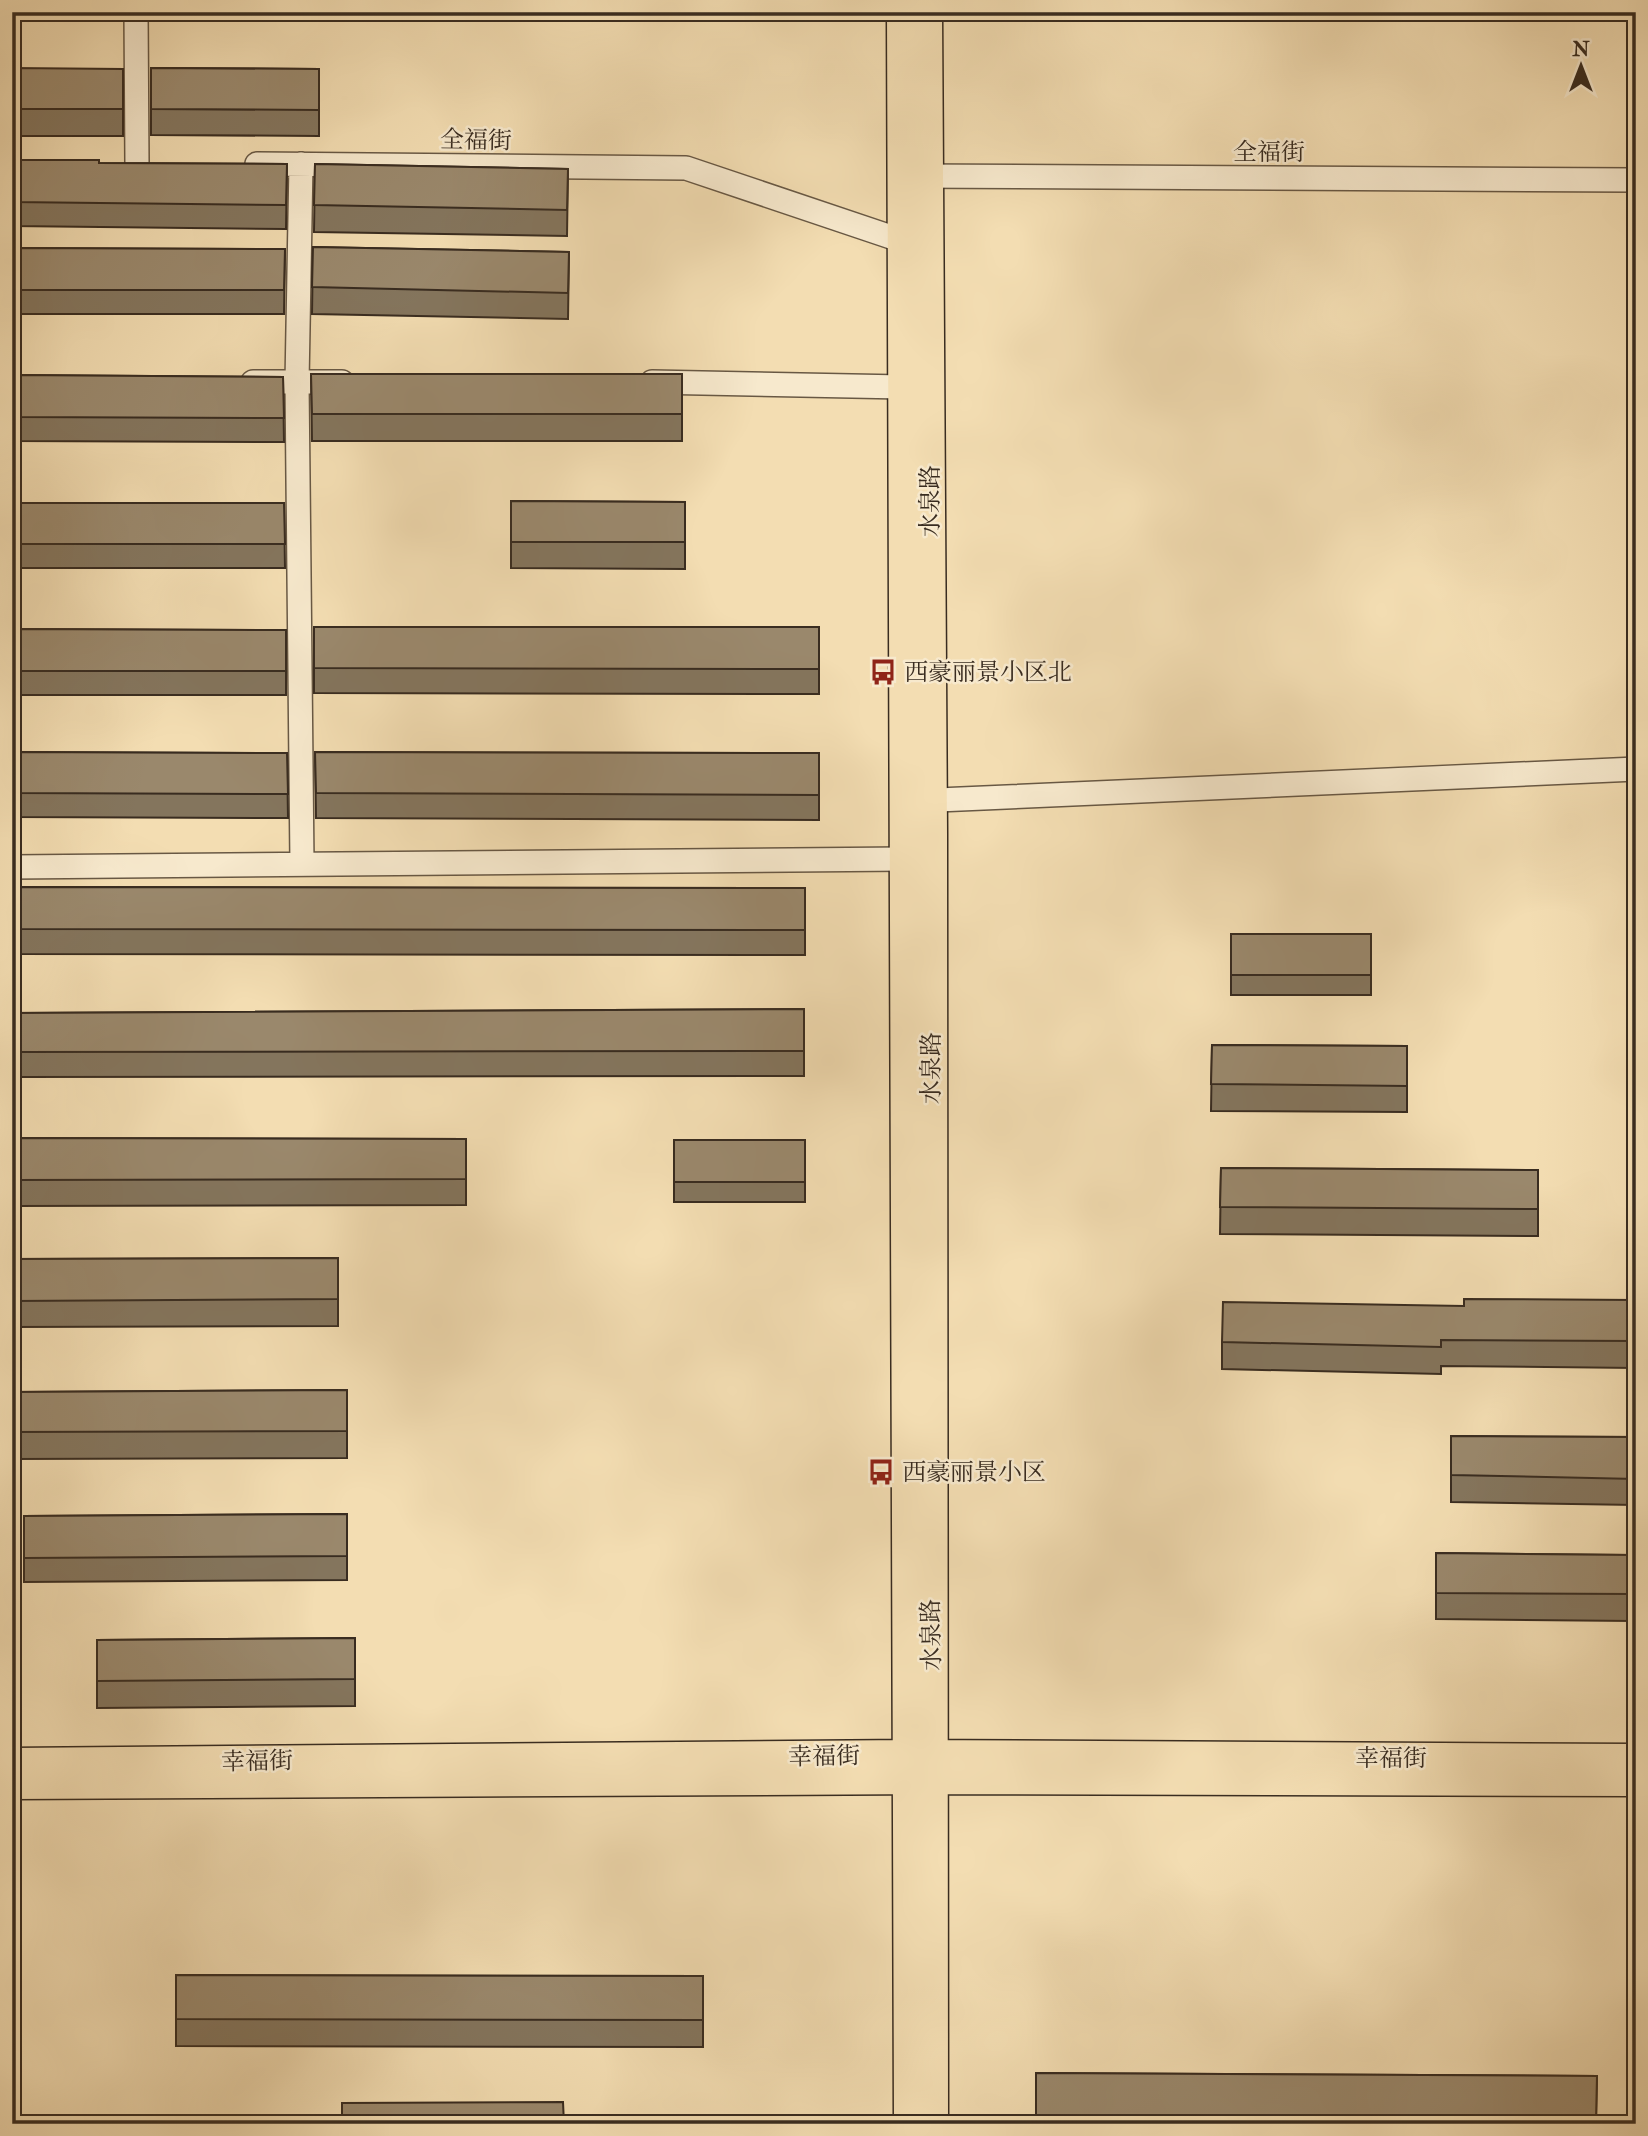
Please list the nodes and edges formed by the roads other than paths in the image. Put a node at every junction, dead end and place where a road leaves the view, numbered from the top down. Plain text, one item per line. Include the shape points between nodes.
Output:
1 (136, 12) edge
2 (902, 12) edge
3 (927, 12) edge
4 (233, 164) edge
5 (301, 164) junction
6 (109, 165) edge
7 (137, 165) junction
8 (164, 165) edge
9 (915, 176) junction
10 (1636, 180) edge
11 (916, 241) junction
12 (229, 382) edge
13 (297, 382) junction
14 (365, 382) edge
15 (624, 382) edge
16 (903, 387) junction
17 (1636, 769) edge
18 (918, 801) junction
19 (905, 859) junction
20 (302, 864) junction
21 (12, 867) edge
22 (1636, 1759) edge
23 (12, 1763) edge
24 (920, 1767) junction
25 (1636, 1781) edge
26 (12, 1784) edge
27 (909, 2124) edge
28 (933, 2124) edge

1 - 7 street
2 - 9 main road, 水泉路
3 - 9 main road, 水泉路
4 - 5 street, 全福街
5 - 11 street, 全福街 via 686,168
5 - 13 street
6 - 7 street
7 - 8 street
9 - 10 street, 全福街
9 - 11 main road, 水泉路
11 - 16 main road, 水泉路
11 - 18 main road, 水泉路
12 - 13 street
13 - 14 street
13 - 20 street
15 - 16 street
16 - 18 main road, 水泉路
17 - 18 street
18 - 19 main road, 水泉路
18 - 24 main road, 水泉路
19 - 20 street
19 - 24 main road, 水泉路
20 - 21 street
22 - 24 main road, 幸福街
23 - 24 main road, 幸福街
24 - 25 main road, 幸福街
24 - 26 main road, 幸福街
24 - 27 main road, 水泉路
24 - 28 main road, 水泉路

